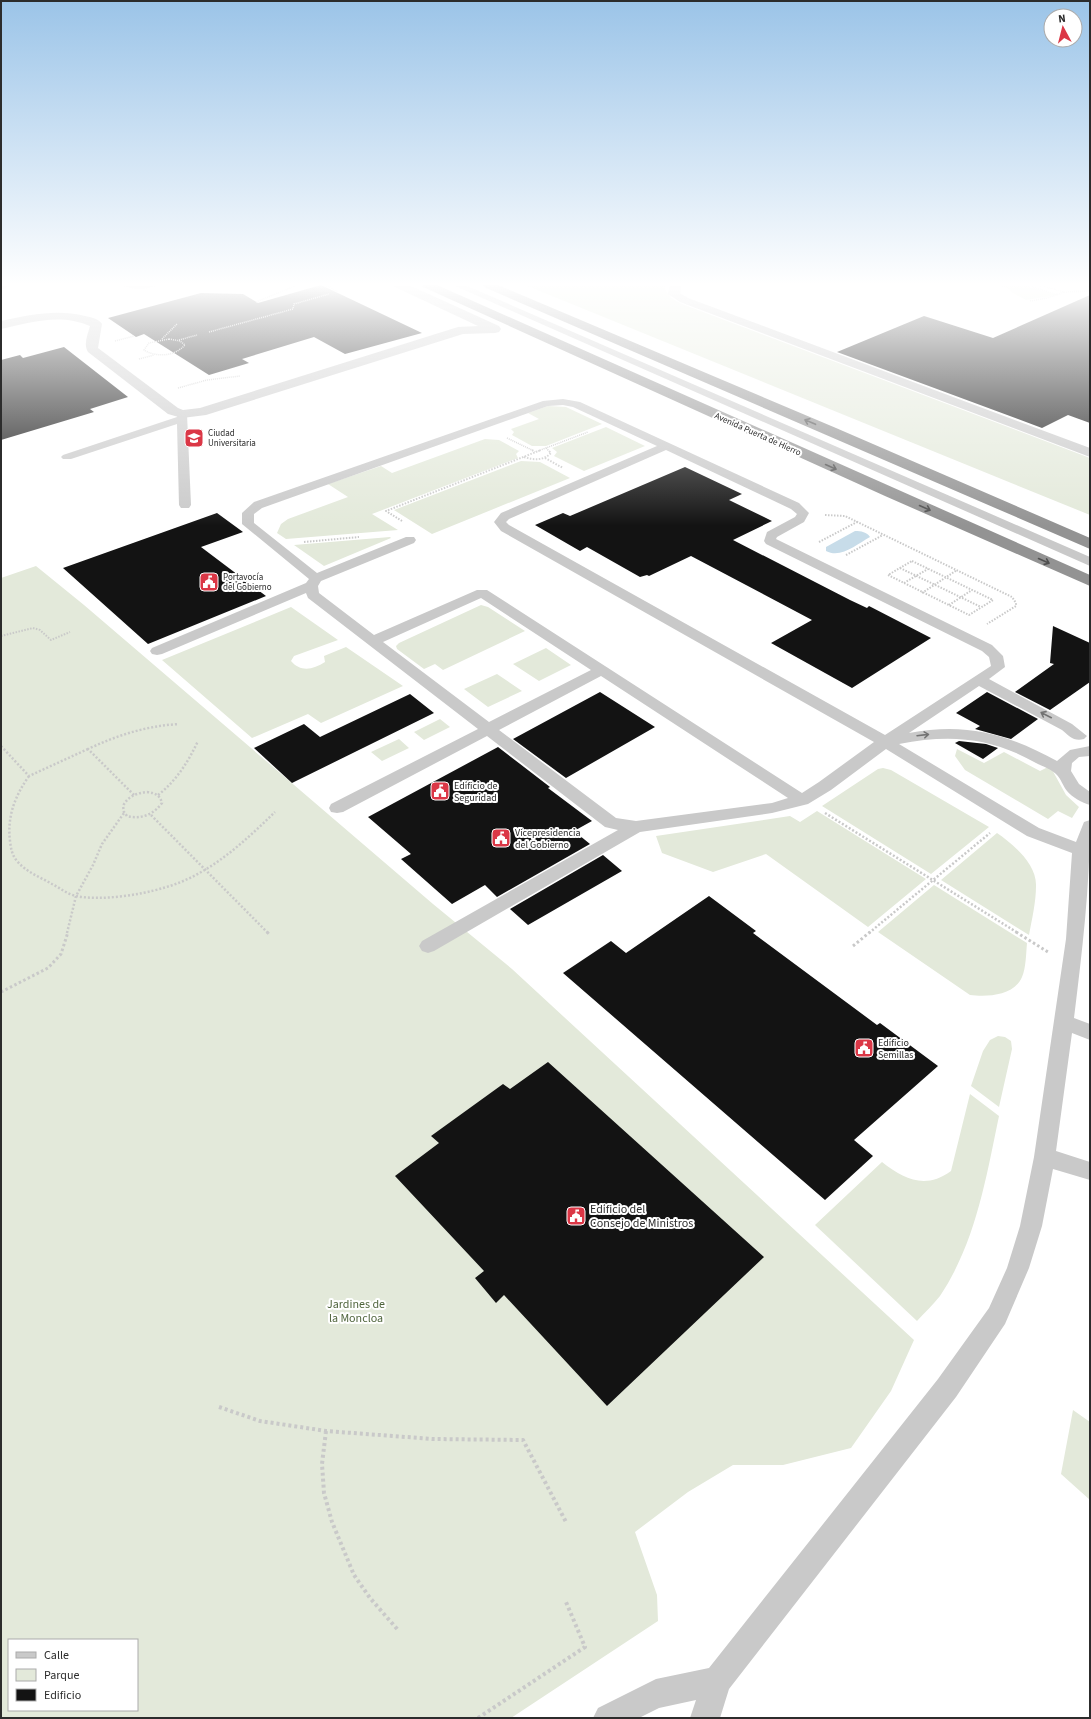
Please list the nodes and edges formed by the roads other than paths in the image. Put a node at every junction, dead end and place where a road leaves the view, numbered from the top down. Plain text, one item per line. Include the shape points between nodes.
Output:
1 (113, 365) edge
2 (350, 365) edge
3 (603, 365) edge
4 (640, 365) edge
5 (676, 365) edge
6 (857, 365) edge
7 (182, 417) junction
8 (831, 431) junction
9 (667, 446) junction
10 (1090, 453) edge
11 (67, 456) dead end
12 (185, 506) dead end
13 (1090, 534) edge
14 (410, 540) dead end
15 (1090, 544) edge
16 (1090, 562) edge
17 (1090, 580) edge
18 (313, 582) junction
19 (373, 641) junction
20 (157, 651) dead end
21 (602, 670) junction
22 (979, 680) junction
23 (488, 729) junction
24 (1084, 732) edge
25 (885, 742) junction
26 (1088, 751) edge
27 (1063, 771) junction
28 (802, 800) junction
29 (1090, 800) edge
30 (337, 808) dead end
31 (1090, 826) edge
32 (636, 827) junction
33 (1081, 850) junction
34 (428, 946) dead end
35 (1064, 1022) junction
36 (1090, 1032) edge
37 (1045, 1157) junction
38 (1090, 1171) edge
39 (717, 1681) junction
40 (608, 1718) edge
41 (705, 1718) edge

1 - 7 street
2 - 7 street
3 -> 17 highway, Avenida Puerta de Hierro
4 - 16 lane
8 -> 5 highway
6 - 10 street
7 - 11 lane
7 - 12 lane
8 - 13 highway via 861,438
8 - 15 highway
9 - 18 lane via 576,404 547,402 258,505 248,513 248,524
9 - 22 lane via 795,506 803,513 800,519 771,535 770,541 987,648 996,656 998,667
9 - 25 lane via 505,516 500,522 505,528
14 - 18 lane
18 - 19 lane via 313,595
18 - 20 lane
19 - 21 lane via 482,593
19 - 23 lane
21 - 23 lane
21 - 28 lane
24 -> 22 lane via 1067,726
22 - 25 lane
23 - 30 lane
23 - 32 lane via 611,823
24 - 26 lane via 1081,743
25 -> 27 lane via 922,735 968,734 1006,742
25 - 28 lane
25 - 33 lane via 1033,832
26 - 27 lane via 1076,754 1065,761
27 - 29 lane via 1072,788
28 - 32 lane via 772,808
31 - 33 lane
32 - 34 lane
33 - 35 lane via 1075,939
35 - 36 lane
35 - 37 lane
37 - 38 lane
37 - 39 lane via 1031,1226 1018,1268 997,1316 947,1388
39 - 40 lane via 656,1694
39 - 41 lane

